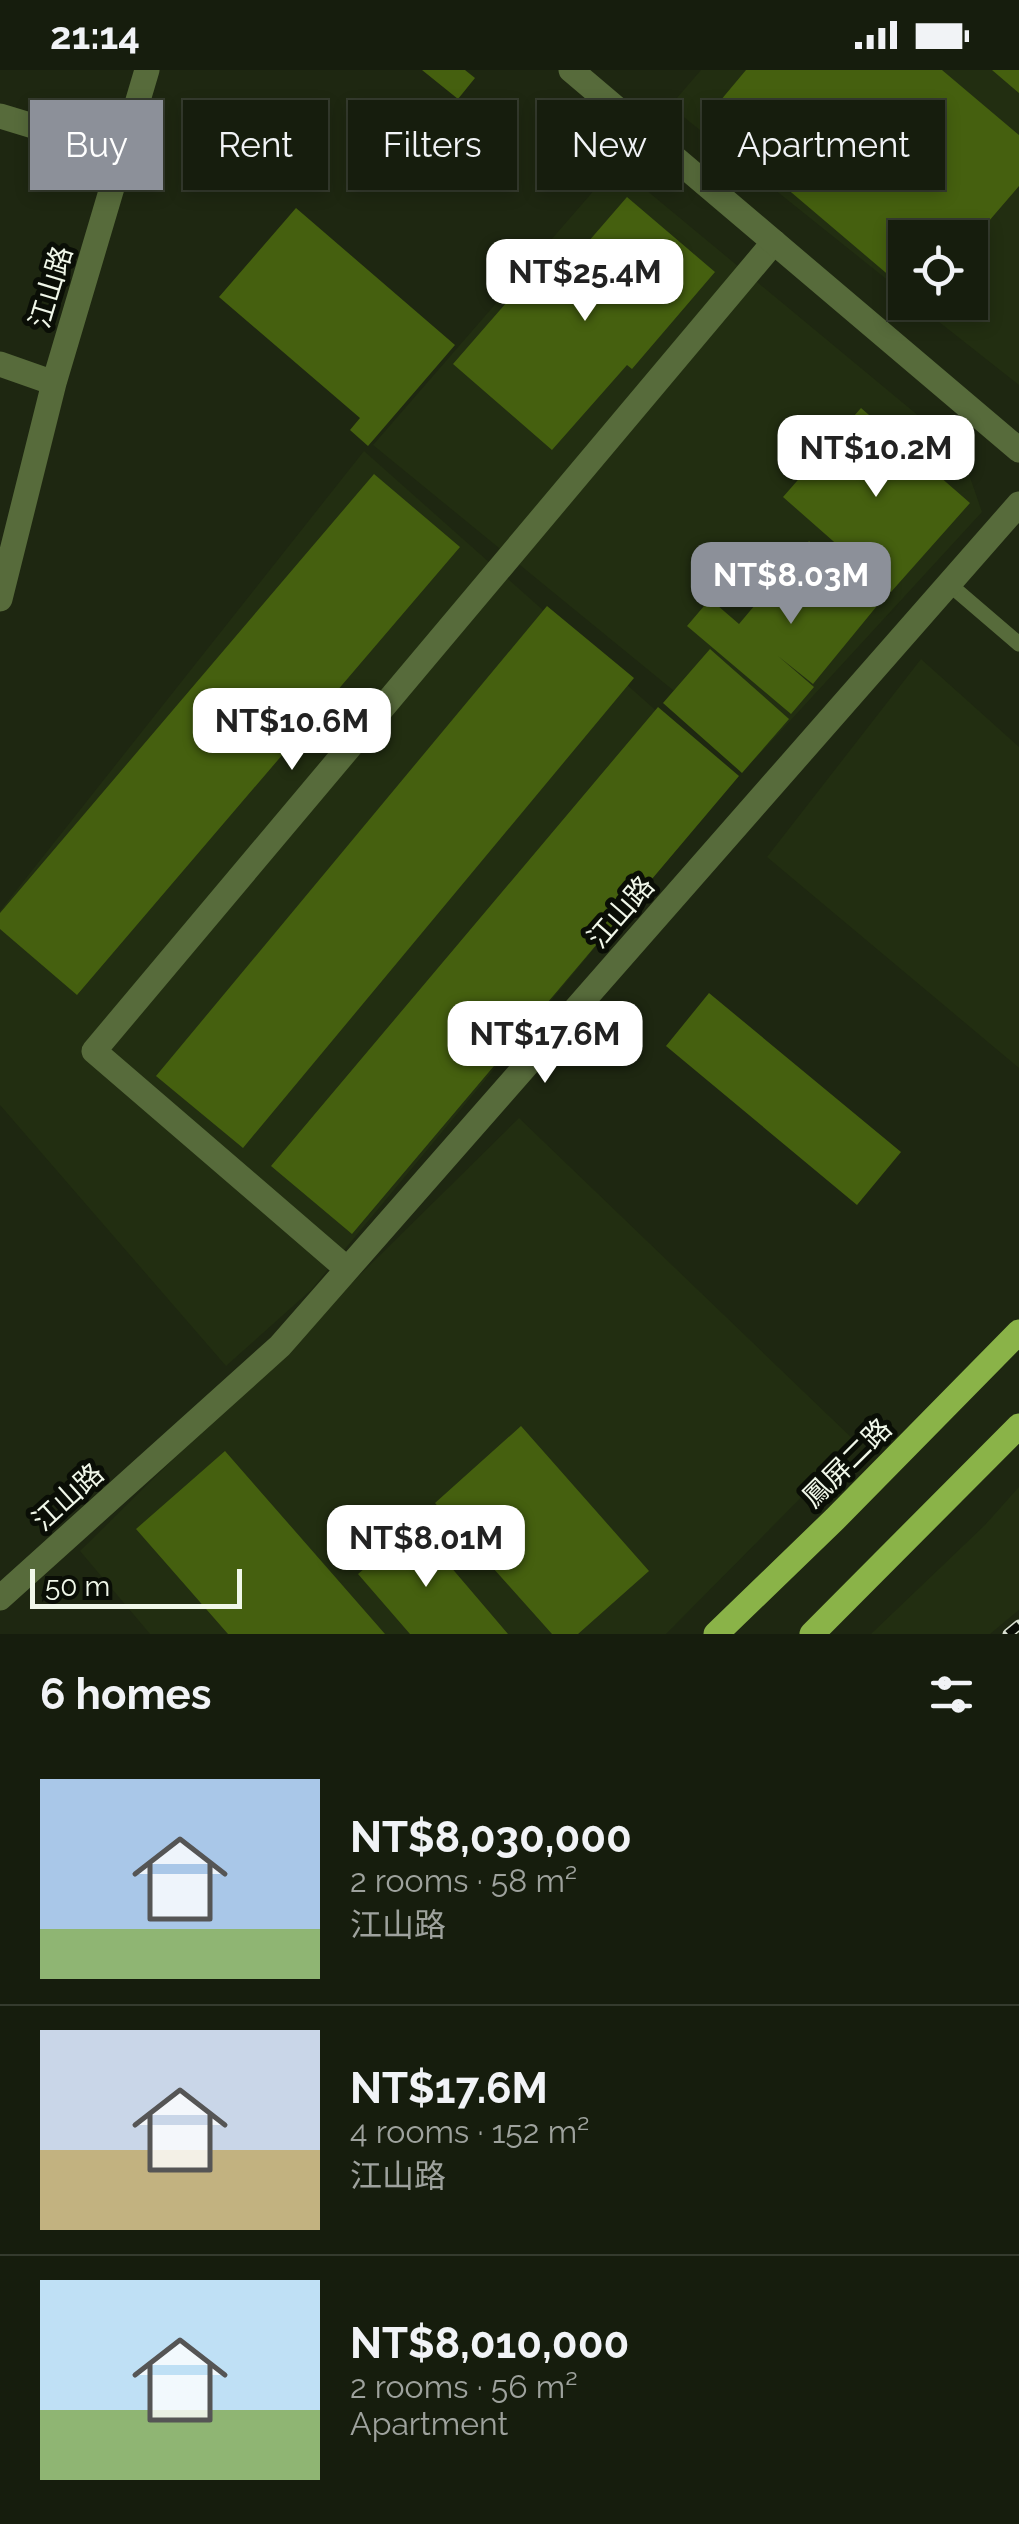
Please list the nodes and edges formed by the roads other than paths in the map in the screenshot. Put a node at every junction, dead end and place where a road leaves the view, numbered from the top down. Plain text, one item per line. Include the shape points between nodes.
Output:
1 (147, 70) edge
2 (571, 70) edge
3 (138, 100) edge
4 (0, 116) edge
5 (30, 125) edge
6 (111, 190) edge
7 (774, 242) junction
8 (0, 364) edge
9 (54, 383) junction
10 (1019, 450) edge
11 (1019, 504) edge
12 (949, 584) junction
13 (0, 597) edge
14 (1019, 644) edge
15 (348, 1269) junction
16 (1019, 1332) edge
17 (1019, 1426) edge
18 (0, 1598) edge
19 (716, 1634) edge
20 (812, 1634) edge

1 - 3 street, 江山路
2 - 7 street
4 - 5 street
6 - 9 street, 江山路
7 - 10 street
7 - 15 street via 94,1050
8 - 9 street
9 - 13 street, 江山路
11 - 12 street, 江山路
12 - 14 lane
12 - 15 street, 江山路
15 - 18 street, 江山路 via 280,1346
16 - 19 main road, 鳳屏二路
17 - 20 main road

